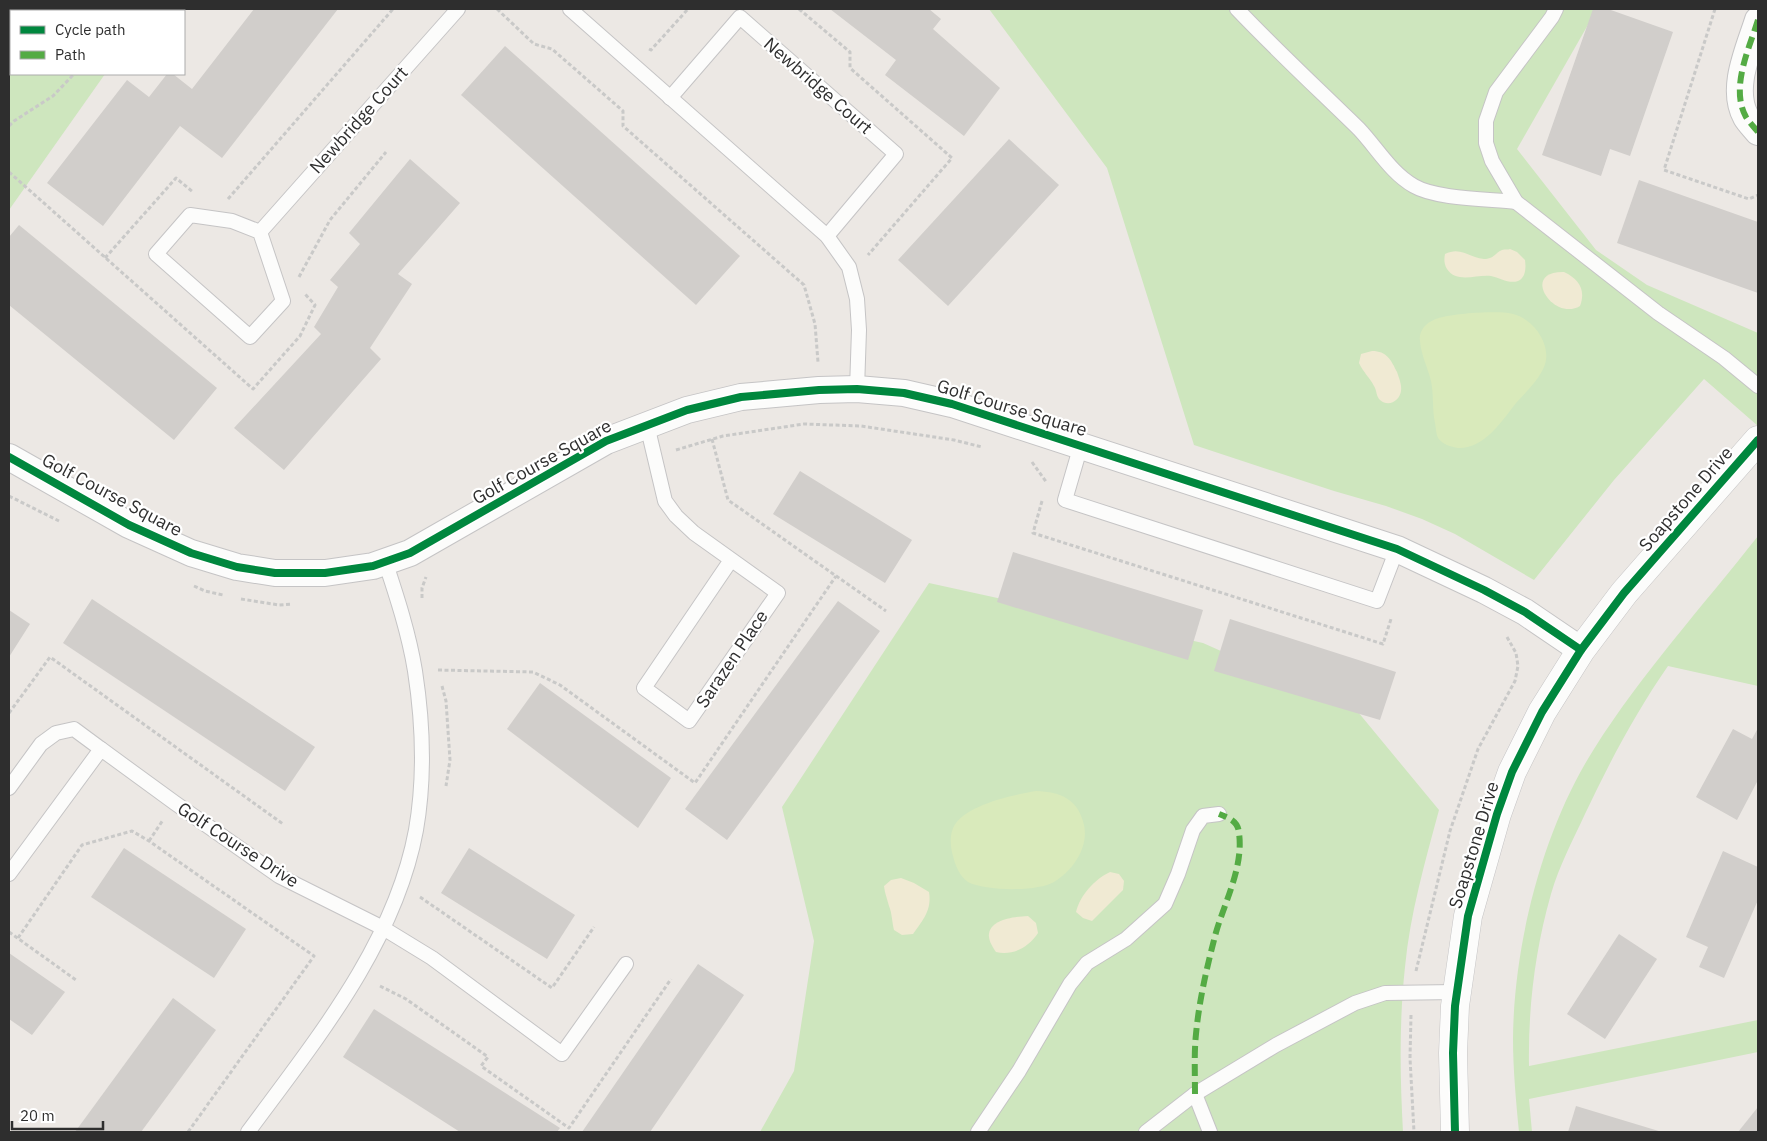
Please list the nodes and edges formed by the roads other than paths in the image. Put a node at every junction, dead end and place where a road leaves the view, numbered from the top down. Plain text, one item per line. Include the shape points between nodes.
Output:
1 (458, 9) edge
2 (570, 9) edge
3 (1237, 9) edge
4 (1556, 9) edge
5 (1758, 20) edge
6 (670, 98) junction
7 (1758, 132) edge
8 (1516, 202) junction
9 (260, 232) junction
10 (827, 236) junction
11 (1758, 386) edge
12 (857, 389) junction
13 (647, 425) junction
14 (1758, 440) edge
15 (1082, 445) junction
16 (9, 457) edge
17 (1398, 549) junction
18 (731, 560) junction
19 (385, 562) junction
20 (1581, 650) junction
21 (101, 749) junction
22 (9, 788) edge
23 (1219, 814) dead end
24 (9, 874) edge
25 (383, 928) junction
26 (626, 964) dead end
27 (1456, 992) junction
28 (1195, 1094) junction
29 (248, 1132) edge
30 (978, 1132) edge
31 (1146, 1132) edge
32 (1210, 1132) edge
33 (1455, 1132) edge

1 - 9 lane, Newbridge Court
2 - 6 lane
3 - 8 lane via 1360,131 1388,164 1415,186 1443,195
4 - 8 lane via 1496,92 1486,120 1486,143 1492,161
5 - 7 street via 1742,72 1739,95 1746,117
6 - 10 lane
6 - 10 lane, Newbridge Court via 740,17 896,154
8 - 11 lane
9 - 9 lane via 232,221 190,215 156,254 250,337 283,300
10 - 12 lane via 849,267 857,299
12 - 13 street, Golf Course Square via 741,397 686,410
12 - 15 street, Golf Course Square via 904,393 952,404
13 - 18 lane, Sarazen Place via 665,501 694,533
13 - 19 street, Golf Course Square via 606,441 410,553
14 - 20 street, Soapstone Drive via 1624,593
15 - 17 street, Golf Course Square
15 - 17 lane via 1065,500 1378,601
16 - 19 street, Golf Course Square via 129,525 192,553 237,567 275,573 325,573
17 - 20 street, Golf Course Square via 1525,612
18 - 18 lane, Sarazen Place via 778,593 690,722 644,688
19 - 25 lane via 415,670 422,732 416,830 401,883
20 - 27 street, Soapstone Drive via 1542,712 1512,772 1470,908
21 - 22 lane, Golf Course Drive via 74,729 56,733 41,744
21 - 24 lane
21 - 25 lane, Golf Course Drive via 279,876
23 - 30 lane via 1203,816 1193,830 1165,904 1126,939 1087,964 1070,984 1019,1071
25 - 26 lane, Golf Course Drive via 432,958 562,1054
25 - 29 lane via 316,1040
27 - 28 lane via 1385,993 1355,1004 1276,1045
27 - 33 street, Soapstone Drive via 1453,1053
28 - 31 lane
28 - 32 lane

